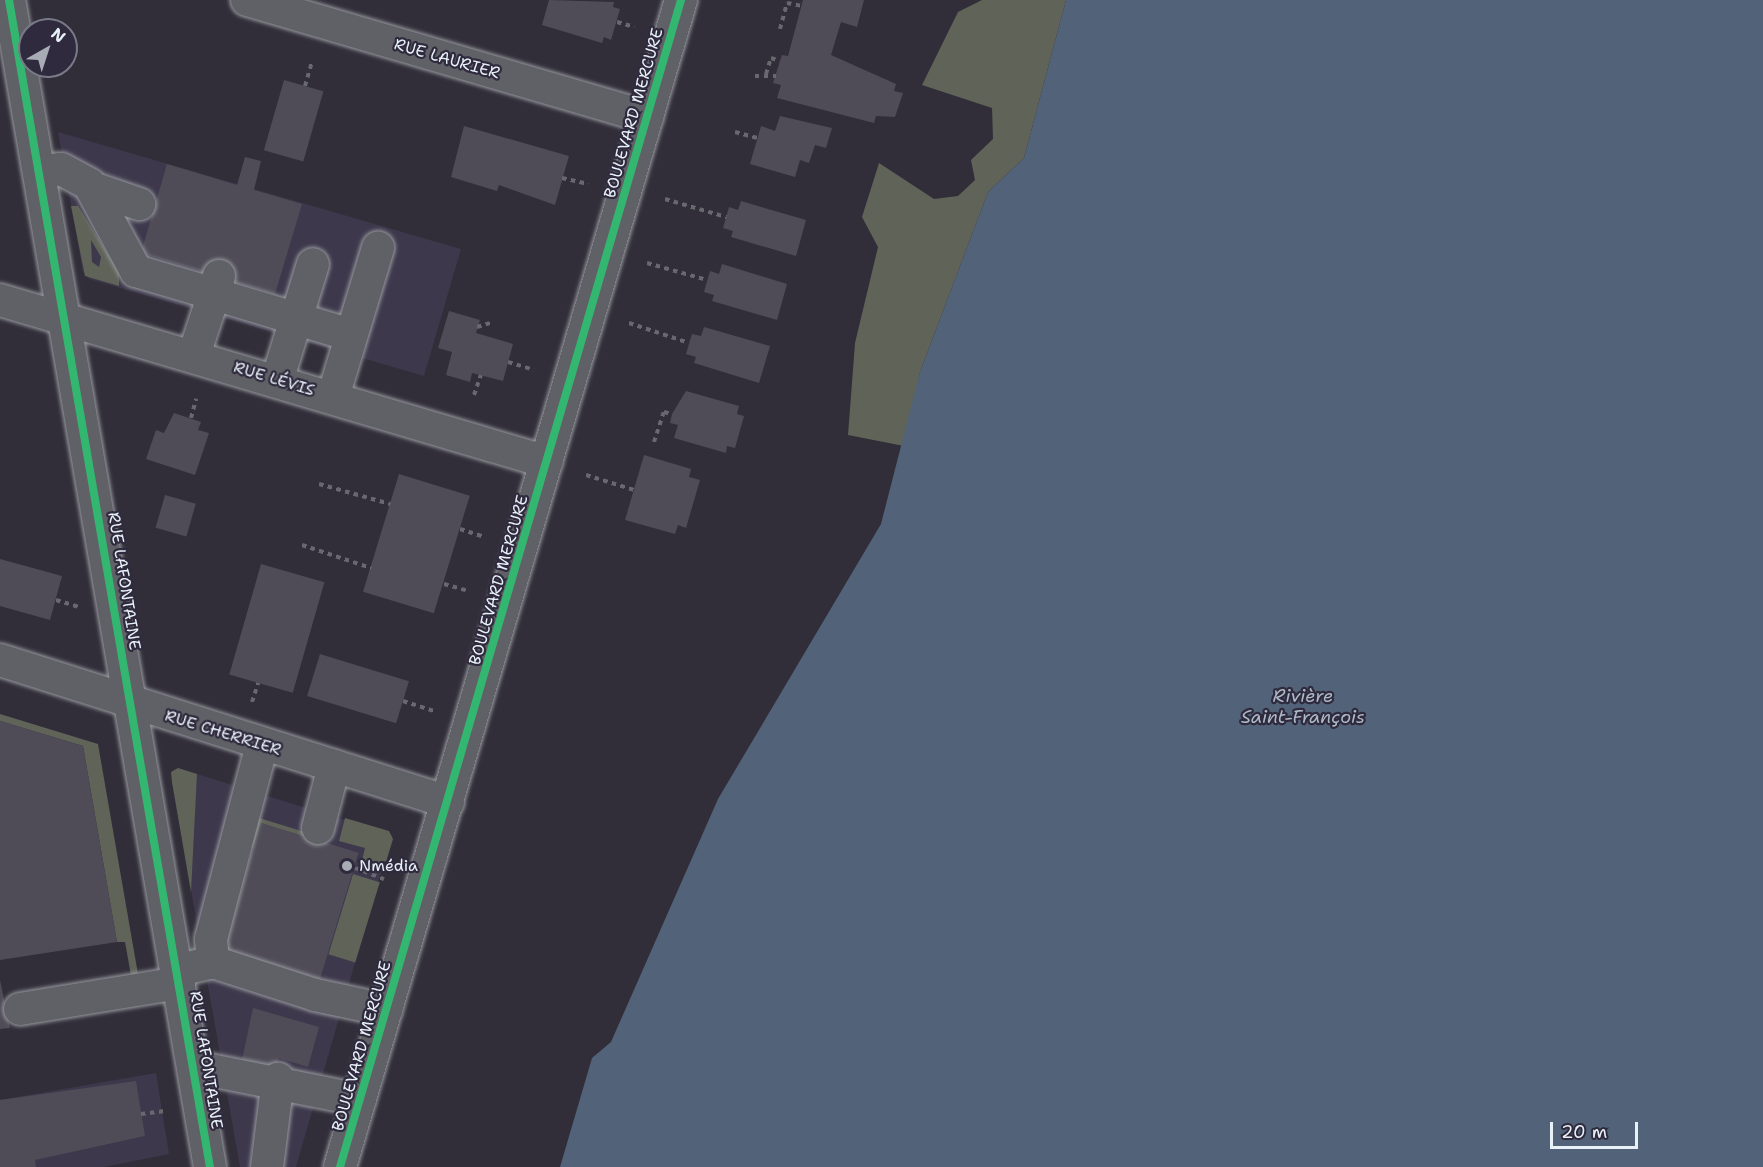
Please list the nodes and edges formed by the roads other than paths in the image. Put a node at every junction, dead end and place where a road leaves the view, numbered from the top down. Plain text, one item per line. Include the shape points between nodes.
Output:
1 (9, 0) edge
2 (247, 0) edge
3 (681, 0) edge
4 (647, 117) junction
5 (39, 172) junction
6 (92, 188) junction
7 (139, 204) dead end
8 (378, 248) dead end
9 (313, 264) dead end
10 (217, 285) junction
11 (0, 300) edge
12 (63, 317) junction
13 (297, 319) junction
14 (351, 335) junction
15 (194, 355) junction
16 (277, 381) junction
17 (333, 397) junction
18 (547, 462) junction
19 (0, 660) edge
20 (131, 703) junction
21 (262, 744) junction
22 (334, 766) junction
23 (448, 802) junction
24 (318, 828) dead end
25 (213, 962) junction
26 (178, 977) junction
27 (20, 1010) dead end
28 (386, 1010) junction
29 (195, 1067) junction
30 (278, 1079) junction
31 (360, 1100) junction
32 (210, 1167) edge
33 (267, 1167) edge
34 (340, 1167) edge

1 - 5 street, RUE LAFONTAINE
2 - 4 street, RUE LAURIER
3 - 4 street, BOULEVARD MERCURE
4 - 18 street, BOULEVARD MERCURE
5 - 6 street via 61,169
5 - 12 street, RUE LAFONTAINE
6 - 7 street
6 - 10 street via 130,265
8 - 14 street
9 - 13 street
10 - 13 street
10 - 15 street
11 - 12 street, RUE LÉVIS
12 - 15 street, RUE LÉVIS
12 - 20 street, RUE LAFONTAINE
13 - 14 street
13 - 16 street
14 - 17 street
15 - 16 street, RUE LÉVIS
16 - 17 street, RUE LÉVIS
17 - 18 street, RUE LÉVIS
18 - 23 street, BOULEVARD MERCURE
19 - 20 street, RUE CHERRIER
20 - 21 street, RUE CHERRIER
20 - 26 street, RUE LAFONTAINE
21 - 22 street, RUE CHERRIER
21 - 25 street via 211,939
22 - 23 street, RUE CHERRIER
22 - 24 street
23 - 28 street, BOULEVARD MERCURE
25 - 26 street
25 - 28 street via 315,995
26 - 27 street
26 - 29 street, RUE LAFONTAINE
28 - 31 street, BOULEVARD MERCURE
29 - 30 street
29 - 32 street, RUE LAFONTAINE
30 - 31 street
30 - 33 street
31 - 34 street, BOULEVARD MERCURE

